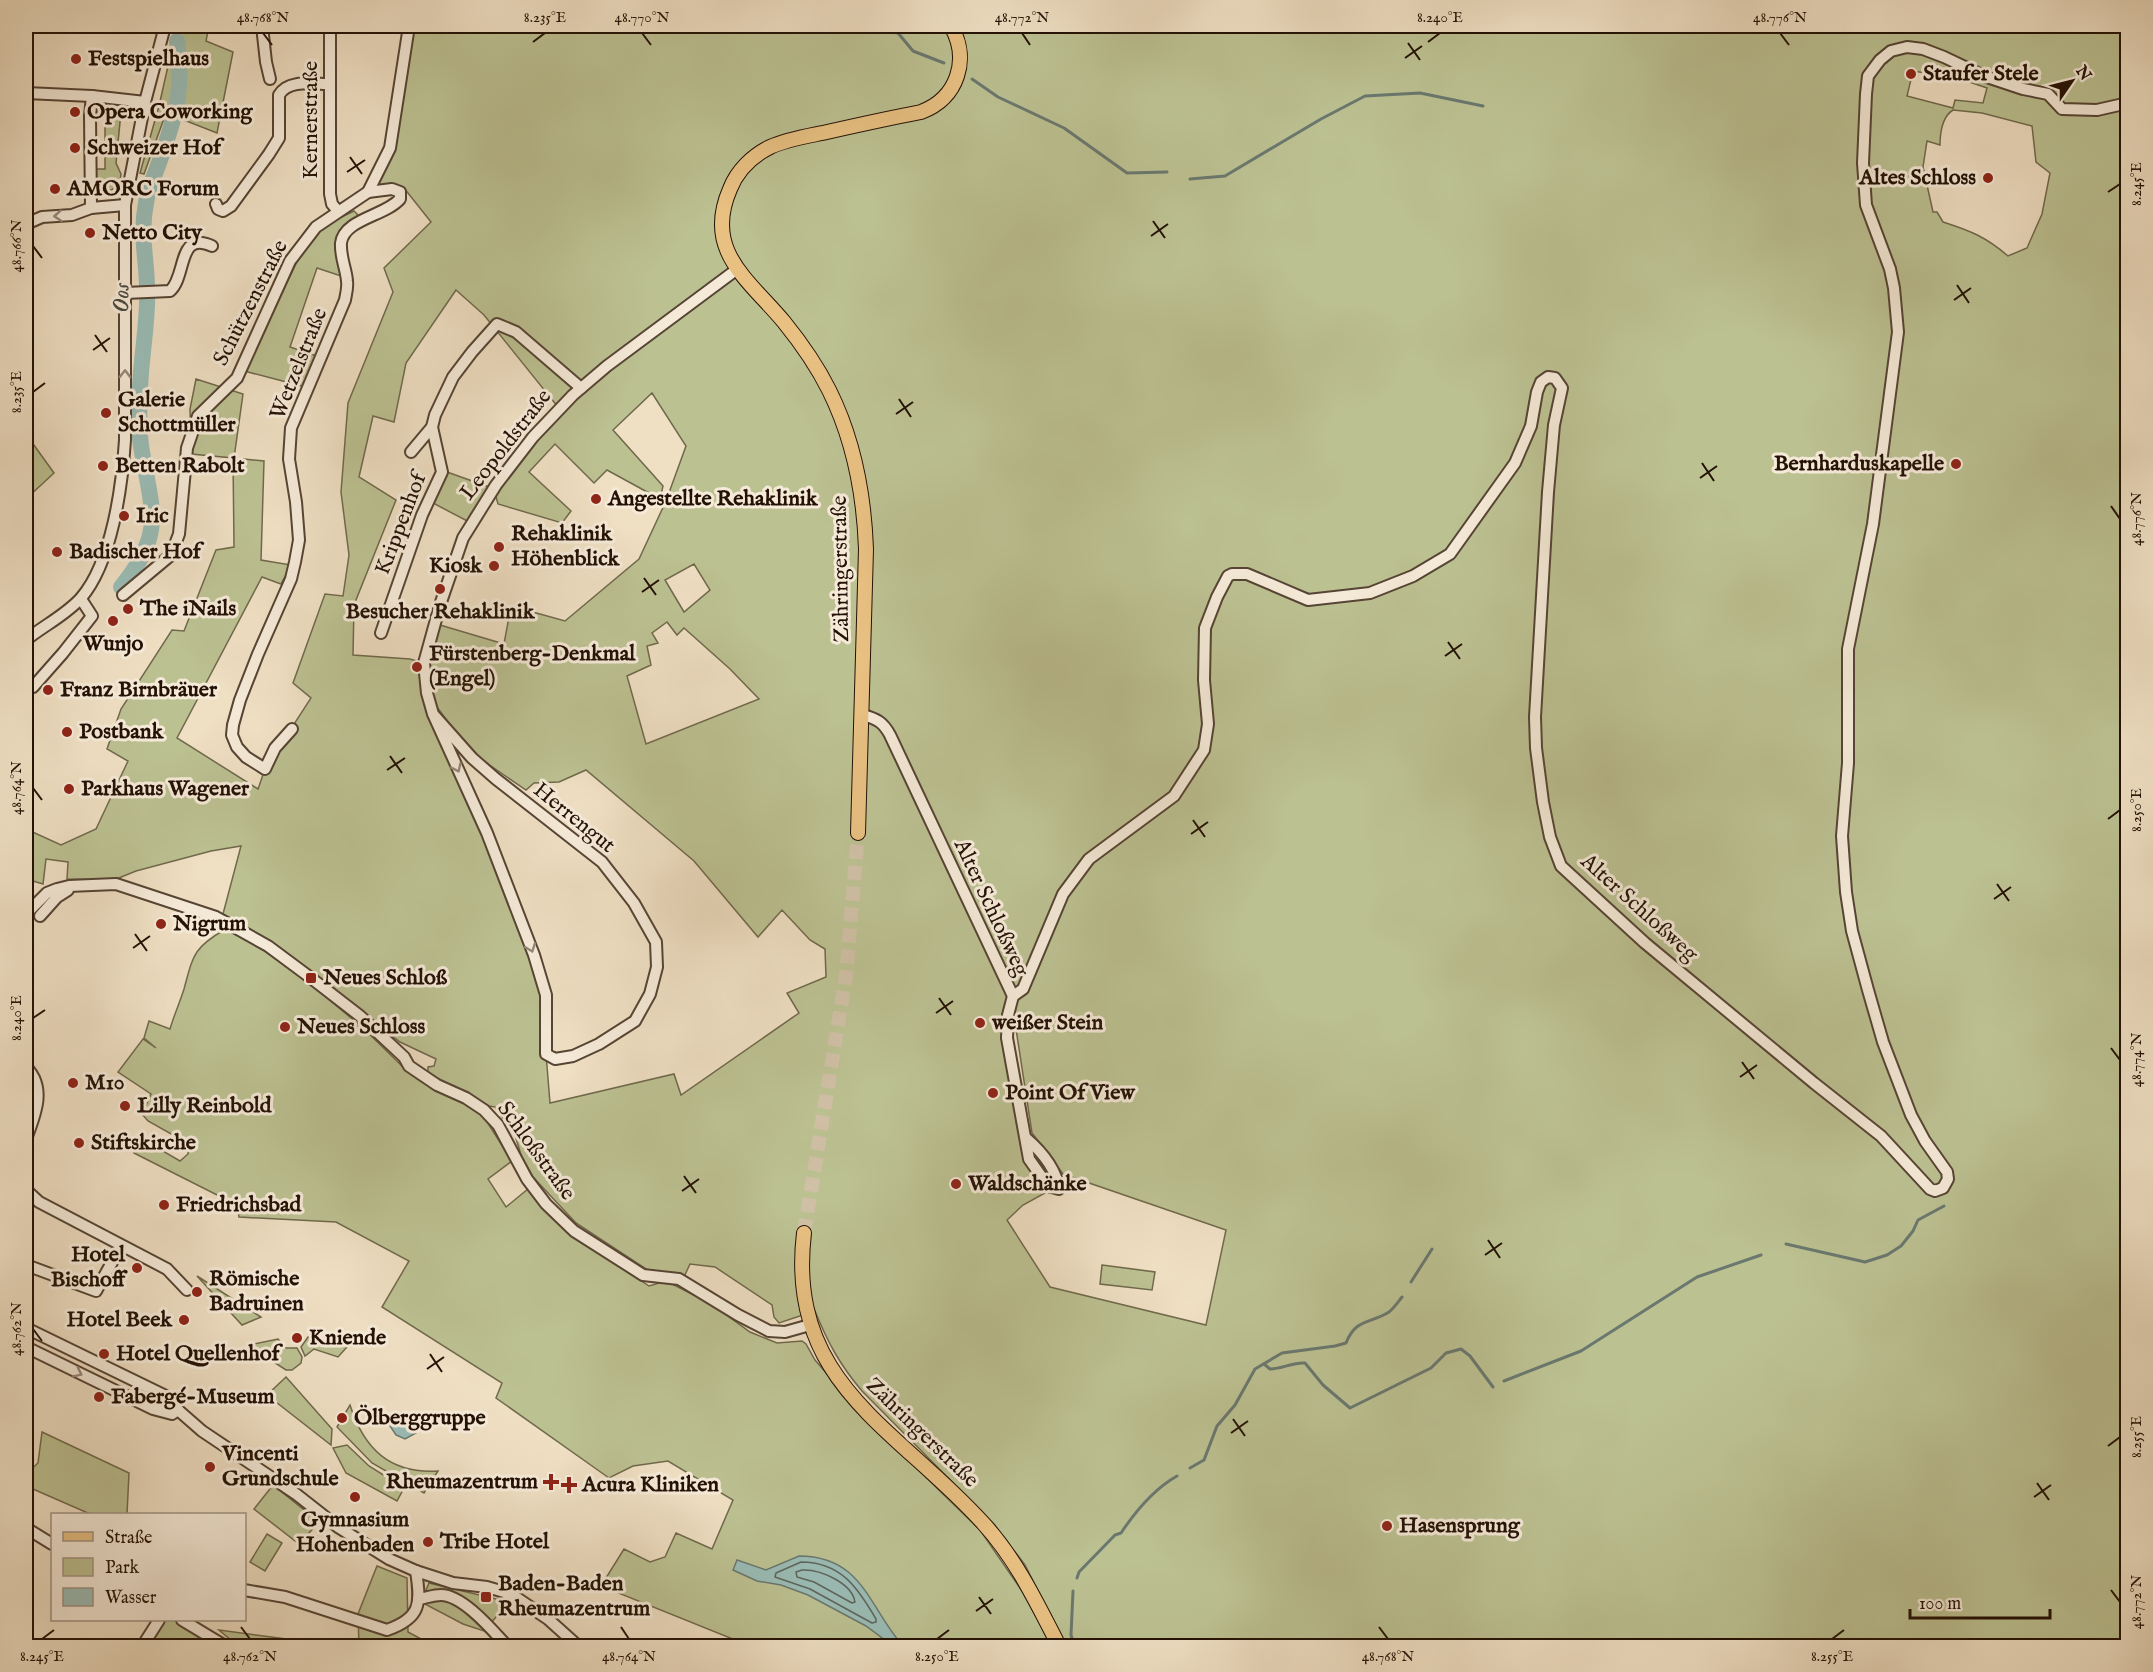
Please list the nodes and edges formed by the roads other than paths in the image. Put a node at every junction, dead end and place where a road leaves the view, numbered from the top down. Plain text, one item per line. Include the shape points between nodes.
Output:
1 (165, 26) edge
2 (262, 26) edge
3 (330, 26) edge
4 (409, 26) edge
5 (951, 26) edge
6 (270, 79) dead end
7 (330, 84) junction
8 (26, 93) edge
9 (92, 96) junction
10 (146, 102) junction
11 (2127, 103) edge
12 (368, 192) junction
13 (216, 204) dead end
14 (125, 205) junction
15 (91, 208) junction
16 (338, 211) junction
17 (26, 224) edge
18 (212, 246) dead end
19 (736, 270) junction
20 (125, 293) junction
21 (581, 388) junction
22 (432, 427) junction
23 (411, 452) dead end
24 (123, 595) dead end
25 (81, 599) junction
26 (381, 633) dead end
27 (26, 640) edge
28 (33, 687) dead end
29 (433, 714) junction
30 (862, 715) junction
31 (292, 729) dead end
32 (858, 833) tunnel mouth
33 (76, 886) junction
34 (26, 914) edge
35 (40, 916) dead end
36 (1012, 996) junction
37 (555, 1059) joint
38 (28, 1070) edge
39 (26, 1138) edge
40 (1026, 1138) dead end
41 (26, 1190) edge
42 (804, 1233) tunnel mouth
43 (121, 1246) junction
44 (26, 1265) edge
45 (187, 1290) dead end
46 (810, 1325) junction
47 (26, 1328) edge
48 (26, 1347) edge
49 (178, 1410) junction
50 (26, 1528) edge
51 (51, 1543) edge
52 (416, 1571) junction
53 (246, 1590) edge
54 (418, 1599) junction
55 (158, 1621) edge
56 (184, 1621) edge
57 (144, 1647) edge
58 (225, 1647) edge
59 (507, 1647) edge
60 (578, 1647) edge
61 (1059, 1647) edge

1 - 10 street
2 - 6 street
3 - 7 street, Kernerstraße
4 - 12 street via 390,148
5 - 19 main road via 959,44 960,63 950,91 936,105 921,112 780,143 760,152 744,167 731,185 723,217 724,239
7 - 13 street via 291,84 282,90 279,138 231,206 223,211
7 - 16 street, Kernerstraße via 330,194
8 - 9 street
9 - 10 street
9 - 15 street
10 - 14 street
11 - 36 street, Alter Schloßweg via 2097,110 2062,109 2048,94 2023,89 1923,49 1907,47 1891,51 1868,76 1863,163 1866,205 1890,269 1898,332 1873,524 1848,649 1848,763 1842,836 1852,931 1868,990 1911,1115 1947,1172 1943,1188 1930,1189 1881,1136 1645,943 1561,866 1543,802 1535,717 1548,492 1562,388 1555,378 1541,382 1531,426 1515,463 1450,554 1413,576 1370,593 1308,600 1247,574 1228,576 1205,628 1208,724 1204,750 1174,796 1089,859 1063,894 1023,988
12 - 16 street, Schützenstraße
12 - 31 street, Wetzelstraße via 392,189 400,192 400,199 352,226 342,239 348,282 345,300 291,428 289,459 298,540 293,570 258,654 232,735 246,757 265,769 275,748
14 - 15 street
14 - 20 street
15 -> 17 street
16 - 24 street, Schützenstraße via 316,227 290,261 237,378 198,416 187,448 179,534 171,555
18 - 20 street via 195,243 185,254 176,286 170,291
19 - 21 street, Leopoldstraße
19 - 30 main road, Zähringerstraße via 808,353 829,389 851,446 861,486 866,549
25 -> 20 street via 104,558 123,470
21 - 22 street, Krippenhof via 516,332 498,324 453,377
21 - 29 street, Leopoldstraße via 533,437 496,485 463,538 424,663
22 - 23 street, Krippenhof
22 - 26 street, Krippenhof via 442,472 422,515
25 - 27 street
25 - 28 street via 92,616
29 -> 37 street, Leopoldstraße via 487,832 534,956 546,994 546,1054
29 - 37 street, Herrengut via 472,758 602,862 634,903 656,942 657,967 650,994 635,1021 590,1048
30 - 32 main road, Zähringerstraße
30 - 36 street, Alter Schloßweg via 876,718 890,735
33 - 34 street, Schloßstraße via 47,893
33 - 35 street via 57,897
33 - 46 street, Schloßstraße via 116,884 216,917 259,940 360,1016 409,1066 484,1110 498,1125 527,1179 574,1231 644,1275 679,1279 769,1331 785,1332
36 - 40 street via 1007,1038
38 - 39 street via 38,1091
41 - 43 street via 39,1202
42 - 46 main road, Zähringerstraße via 802,1294
43 - 44 street via 96,1291
43 - 45 street via 167,1269
46 - 61 main road, Zähringerstraße via 824,1358 844,1388 997,1540 1034,1597
47 - 49 street via 172,1399
48 -> 49 street via 153,1409 172,1414
49 - 52 street via 338,1527
50 - 51 street
52 - 54 street
52 - 60 street via 511,1594 548,1619
53 - 54 street via 285,1597 387,1630 414,1615
54 - 59 street via 443,1595 459,1601
55 - 57 street
56 - 58 street

